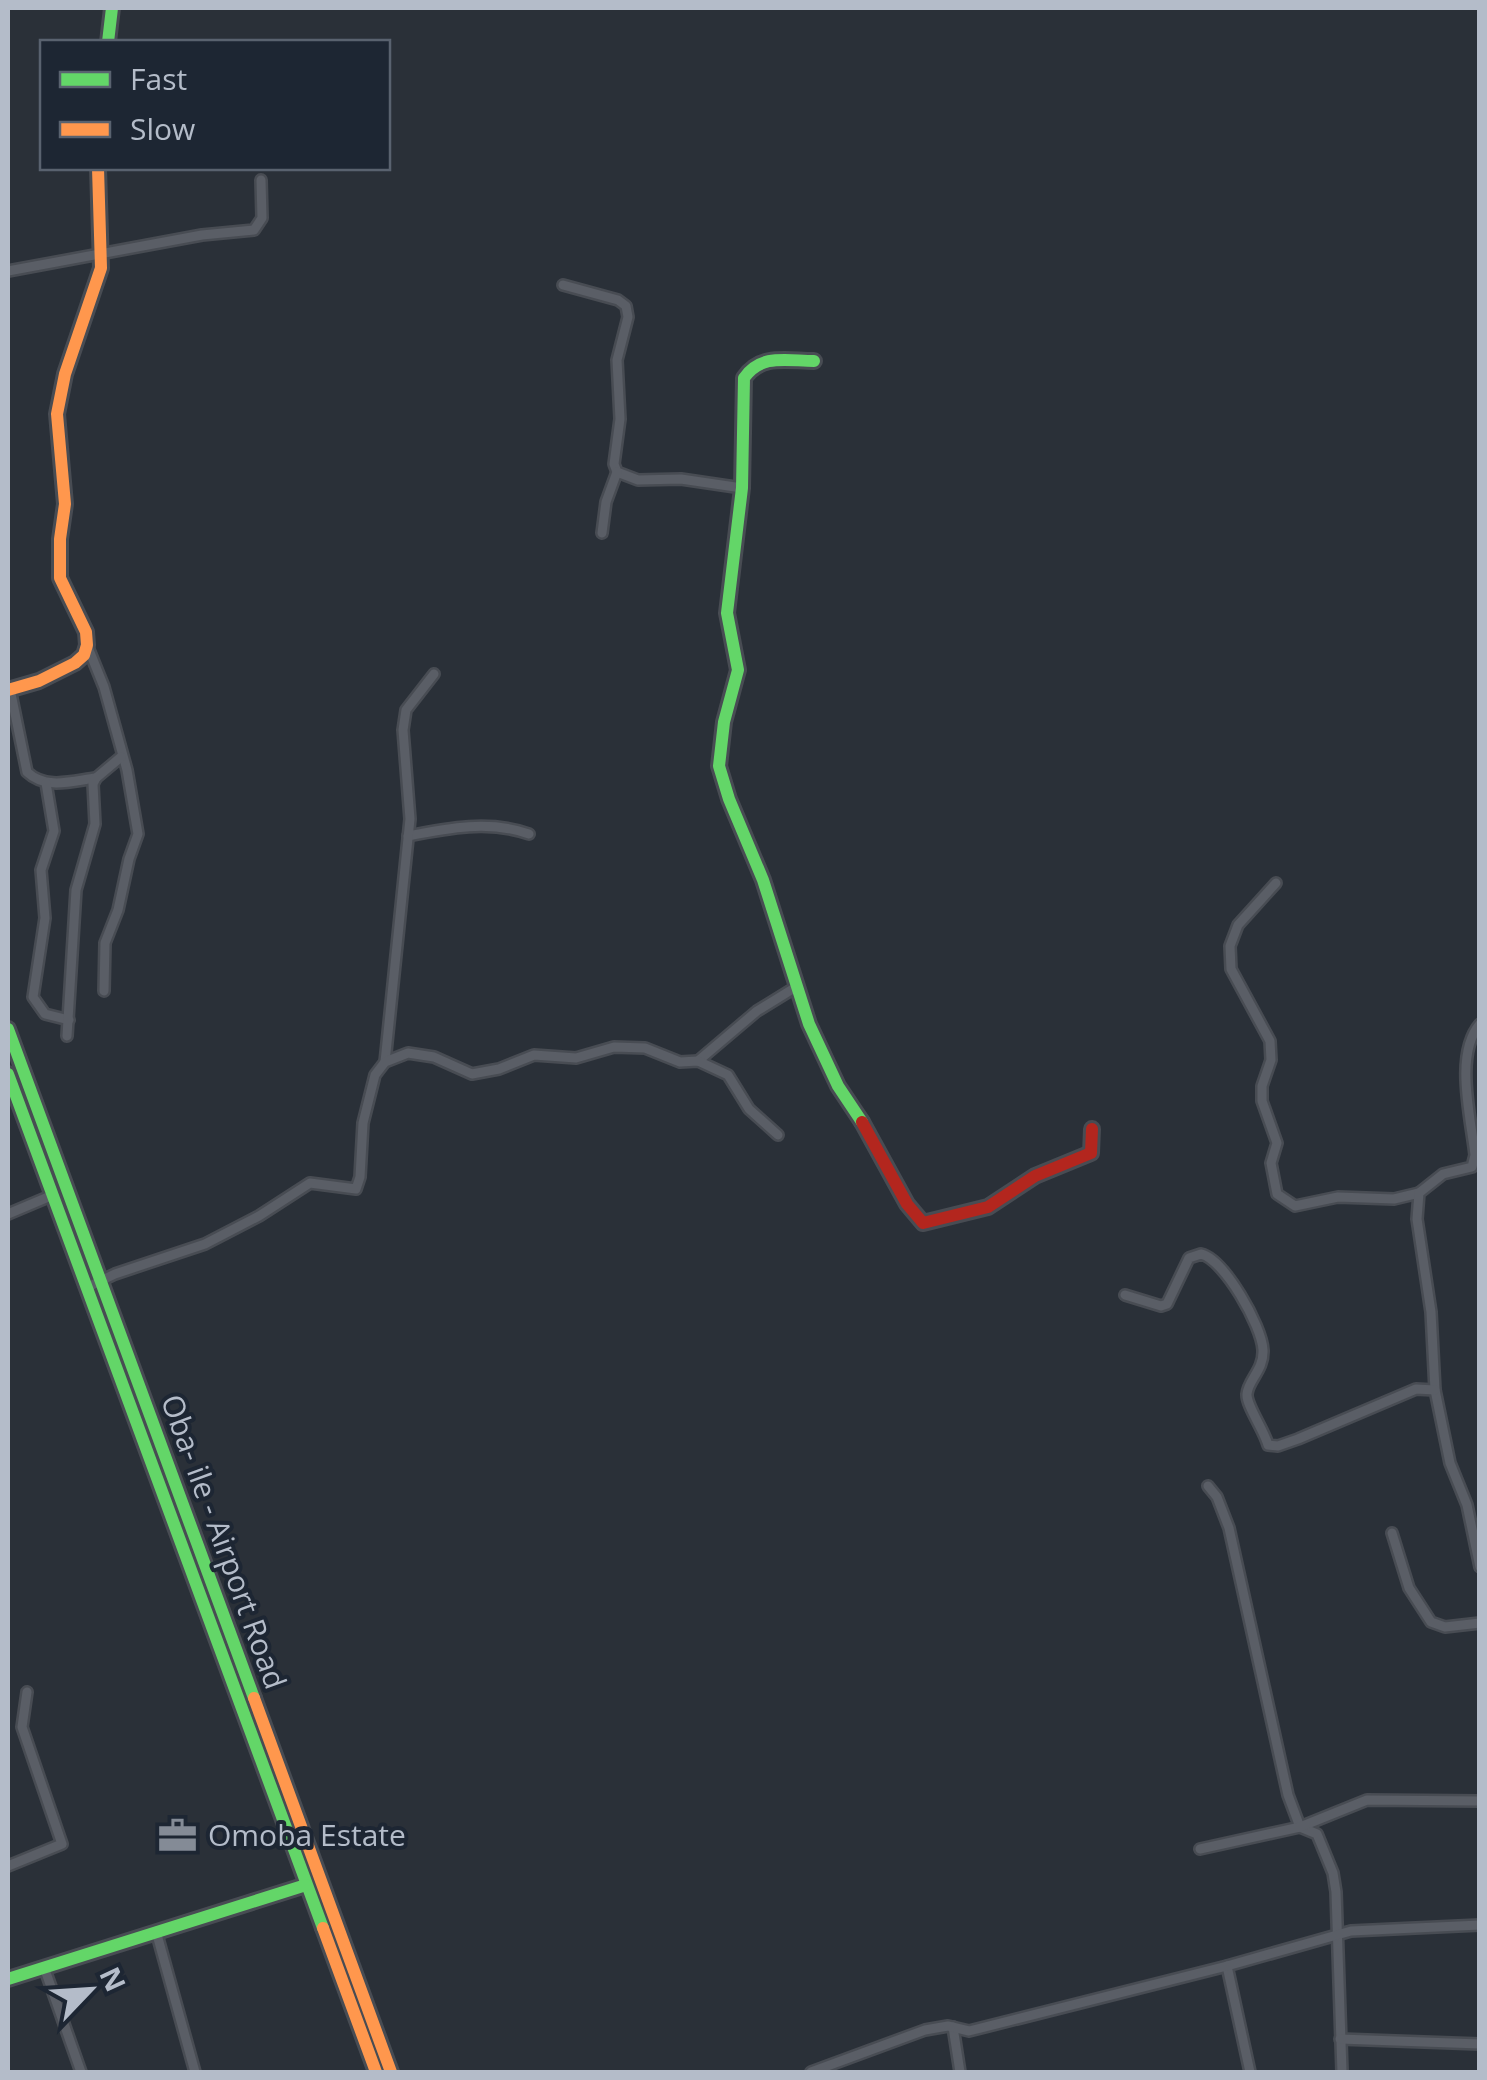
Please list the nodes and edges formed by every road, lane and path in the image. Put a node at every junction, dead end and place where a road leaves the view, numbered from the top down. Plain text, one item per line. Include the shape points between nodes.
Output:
1 (112, 8) edge
2 (108, 40) edge
3 (98, 170) edge
4 (261, 180) dead end
5 (102, 253) junction
6 (8, 271) edge
7 (563, 285) dead end
8 (814, 361) dead end
9 (618, 472) junction
10 (742, 488) junction
11 (602, 533) dead end
12 (87, 645) junction
13 (434, 674) dead end
14 (9, 690) edge
15 (121, 757) junction
16 (96, 778) junction
17 (46, 783) junction
18 (529, 834) dead end
19 (408, 836) junction
20 (1276, 883) dead end
21 (796, 987) junction
22 (104, 991) dead end
23 (69, 1020) junction
24 (1480, 1024) edge
25 (8, 1028) edge
26 (67, 1036) dead end
27 (698, 1061) junction
28 (385, 1062) junction
29 (8, 1074) edge
30 (1092, 1129) dead end
31 (778, 1135) dead end
32 (53, 1194) junction
33 (1419, 1194) junction
34 (8, 1214) edge
35 (94, 1284) junction
36 (1125, 1295) dead end
37 (1435, 1390) junction
38 (1208, 1486) dead end
39 (1480, 1502) edge
40 (1466, 1505) junction
41 (1392, 1533) dead end
42 (1480, 1568) edge
43 (1480, 1623) edge
44 (229, 1652) junction
45 (28, 1692) dead end
46 (1480, 1802) edge
47 (1300, 1828) junction
48 (1200, 1849) dead end
49 (8, 1866) edge
50 (306, 1885) junction
51 (1480, 1926) edge
52 (156, 1931) junction
53 (1338, 1934) junction
54 (1228, 1966) junction
55 (44, 1967) junction
56 (8, 1980) edge
57 (952, 2027) junction
58 (1340, 2039) junction
59 (1480, 2044) edge
60 (817, 2071) edge
61 (80, 2072) edge
62 (195, 2072) edge
63 (376, 2072) edge
64 (391, 2072) edge
65 (960, 2072) edge
66 (1250, 2072) edge
67 (1342, 2072) edge

1 - 2 street
3 - 5 street
4 - 5 street via 262,218 254,230
5 - 6 street
5 - 12 street via 58,414 66,504 60,578
7 - 9 street via 626,306 617,360
8 - 10 street via 762,359 750,366 744,378
9 - 10 street via 638,480
9 - 11 street
10 - 21 street via 726,614 738,670 719,766
12 - 14 street via 75,663
12 - 15 street
13 - 19 street via 406,710
14 - 17 street via 28,772
15 - 16 street
15 - 22 street via 138,834 105,943
16 - 17 street
16 - 23 street via 94,824 76,890
17 - 23 street via 54,831 40,878 45,918 33,997 45,1014
18 - 19 street via 498,826
19 - 28 street
20 - 33 street via 1238,925 1230,946 1231,969 1270,1040 1262,1100 1277,1143 1271,1162 1277,1194 1295,1206
21 - 27 street
21 - 30 street via 838,1086 924,1223 988,1207 1035,1176 1092,1153
23 - 26 street
24 - 33 street via 1466,1050 1472,1167 1443,1174
25 - 35 street, Oba- ile - Airport Road
27 - 28 street via 626,1046 576,1058 534,1056 472,1074 418,1052
27 - 31 street via 732,1078 748,1108
28 - 35 street via 370,1088 358,1187 310,1182 205,1244
29 - 32 street, Oba- ile - Airport Road
32 - 34 street
32 - 35 street, Oba- ile - Airport Road
33 - 37 street
35 - 44 street, Oba- ile - Airport Road
36 - 37 street via 1162,1306 1188,1258 1212,1258 1256,1322 1263,1354 1246,1399 1268,1445 1416,1390
37 - 40 street
38 - 47 street via 1229,1528 1282,1774
39 - 40 street
40 - 42 street
41 - 43 street via 1410,1588 1431,1622
44 - 50 street, Oba- ile - Airport Road
44 - 64 street, Oba- ile - Airport Road
45 - 49 street via 22,1727 62,1844
46 - 47 street via 1367,1800
47 - 48 street
47 - 53 street via 1316,1834 1327,1856
50 - 52 street
50 - 63 street, Oba- ile - Airport Road
51 - 53 street
52 - 55 street
52 - 62 street
53 - 54 street
53 - 58 street
54 - 57 street via 968,2031
54 - 66 street
55 - 56 street
55 - 61 street
57 - 60 street via 898,2038
57 - 65 street
58 - 59 street
58 - 67 street

